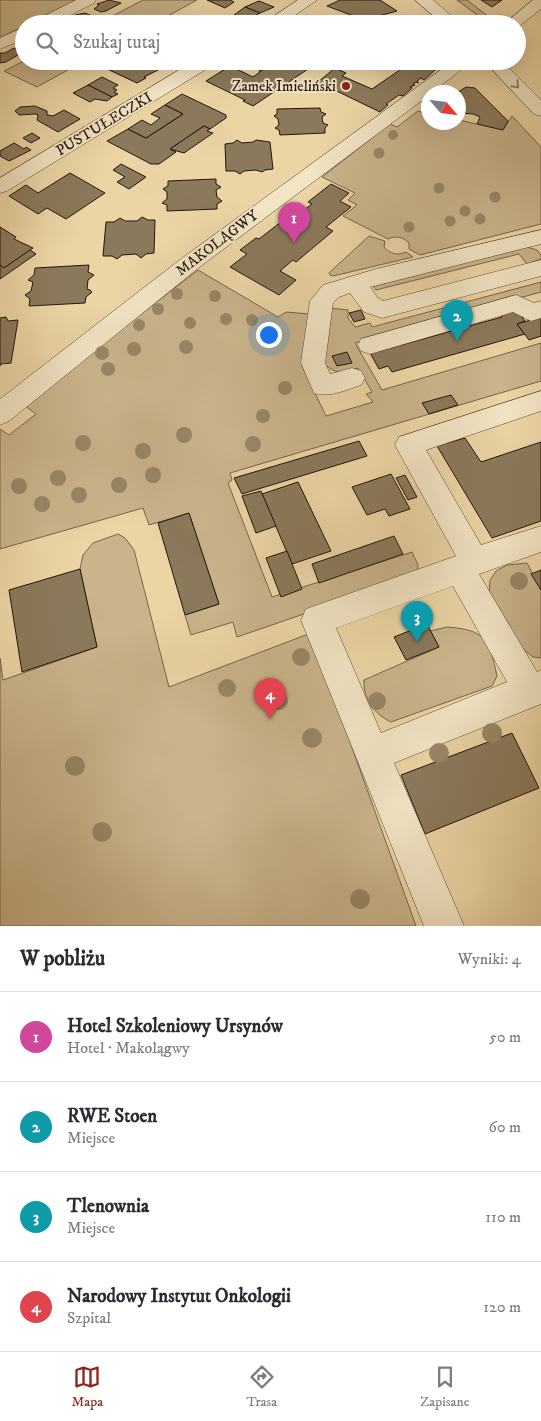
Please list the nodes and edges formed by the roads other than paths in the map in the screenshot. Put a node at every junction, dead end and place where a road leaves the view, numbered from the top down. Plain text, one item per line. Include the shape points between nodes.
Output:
1 (88, 0) edge
2 (309, 0) edge
3 (424, 0) edge
4 (442, 0) edge
5 (541, 1) edge
6 (58, 15) edge
7 (285, 15) edge
8 (449, 15) edge
9 (455, 15) edge
10 (523, 15) edge
11 (15, 36) edge
12 (0, 44) edge
13 (193, 70) edge
14 (452, 70) edge
15 (501, 70) edge
16 (520, 70) edge
17 (541, 90) edge
18 (541, 110) edge
19 (0, 187) edge
20 (540, 240) edge
21 (541, 268) edge
22 (356, 283) junction
23 (541, 309) edge
24 (370, 345) dead end
25 (352, 378) dead end
26 (541, 401) edge
27 (0, 414) edge
28 (541, 538) edge
29 (467, 566) junction
30 (535, 689) edge
31 (373, 754) junction
32 (444, 926) edge

1 - 6 street
2 - 7 street
3 - 8 street
4 - 9 street
5 - 10 street
11 - 12 street
13 - 19 street, PUSTUŁECZKI
14 - 27 street, MAKOLĄGWY via 189,264
15 -> 18 street
16 - 17 street
20 - 22 street
21 - 22 street via 382,310 367,304
22 - 25 street via 331,291 322,301 313,363 323,386
23 - 24 street via 531,312 516,303
26 - 29 street via 409,445
28 - 29 street
29 - 30 street
29 - 31 street via 317,620
30 - 31 street
31 - 32 street

